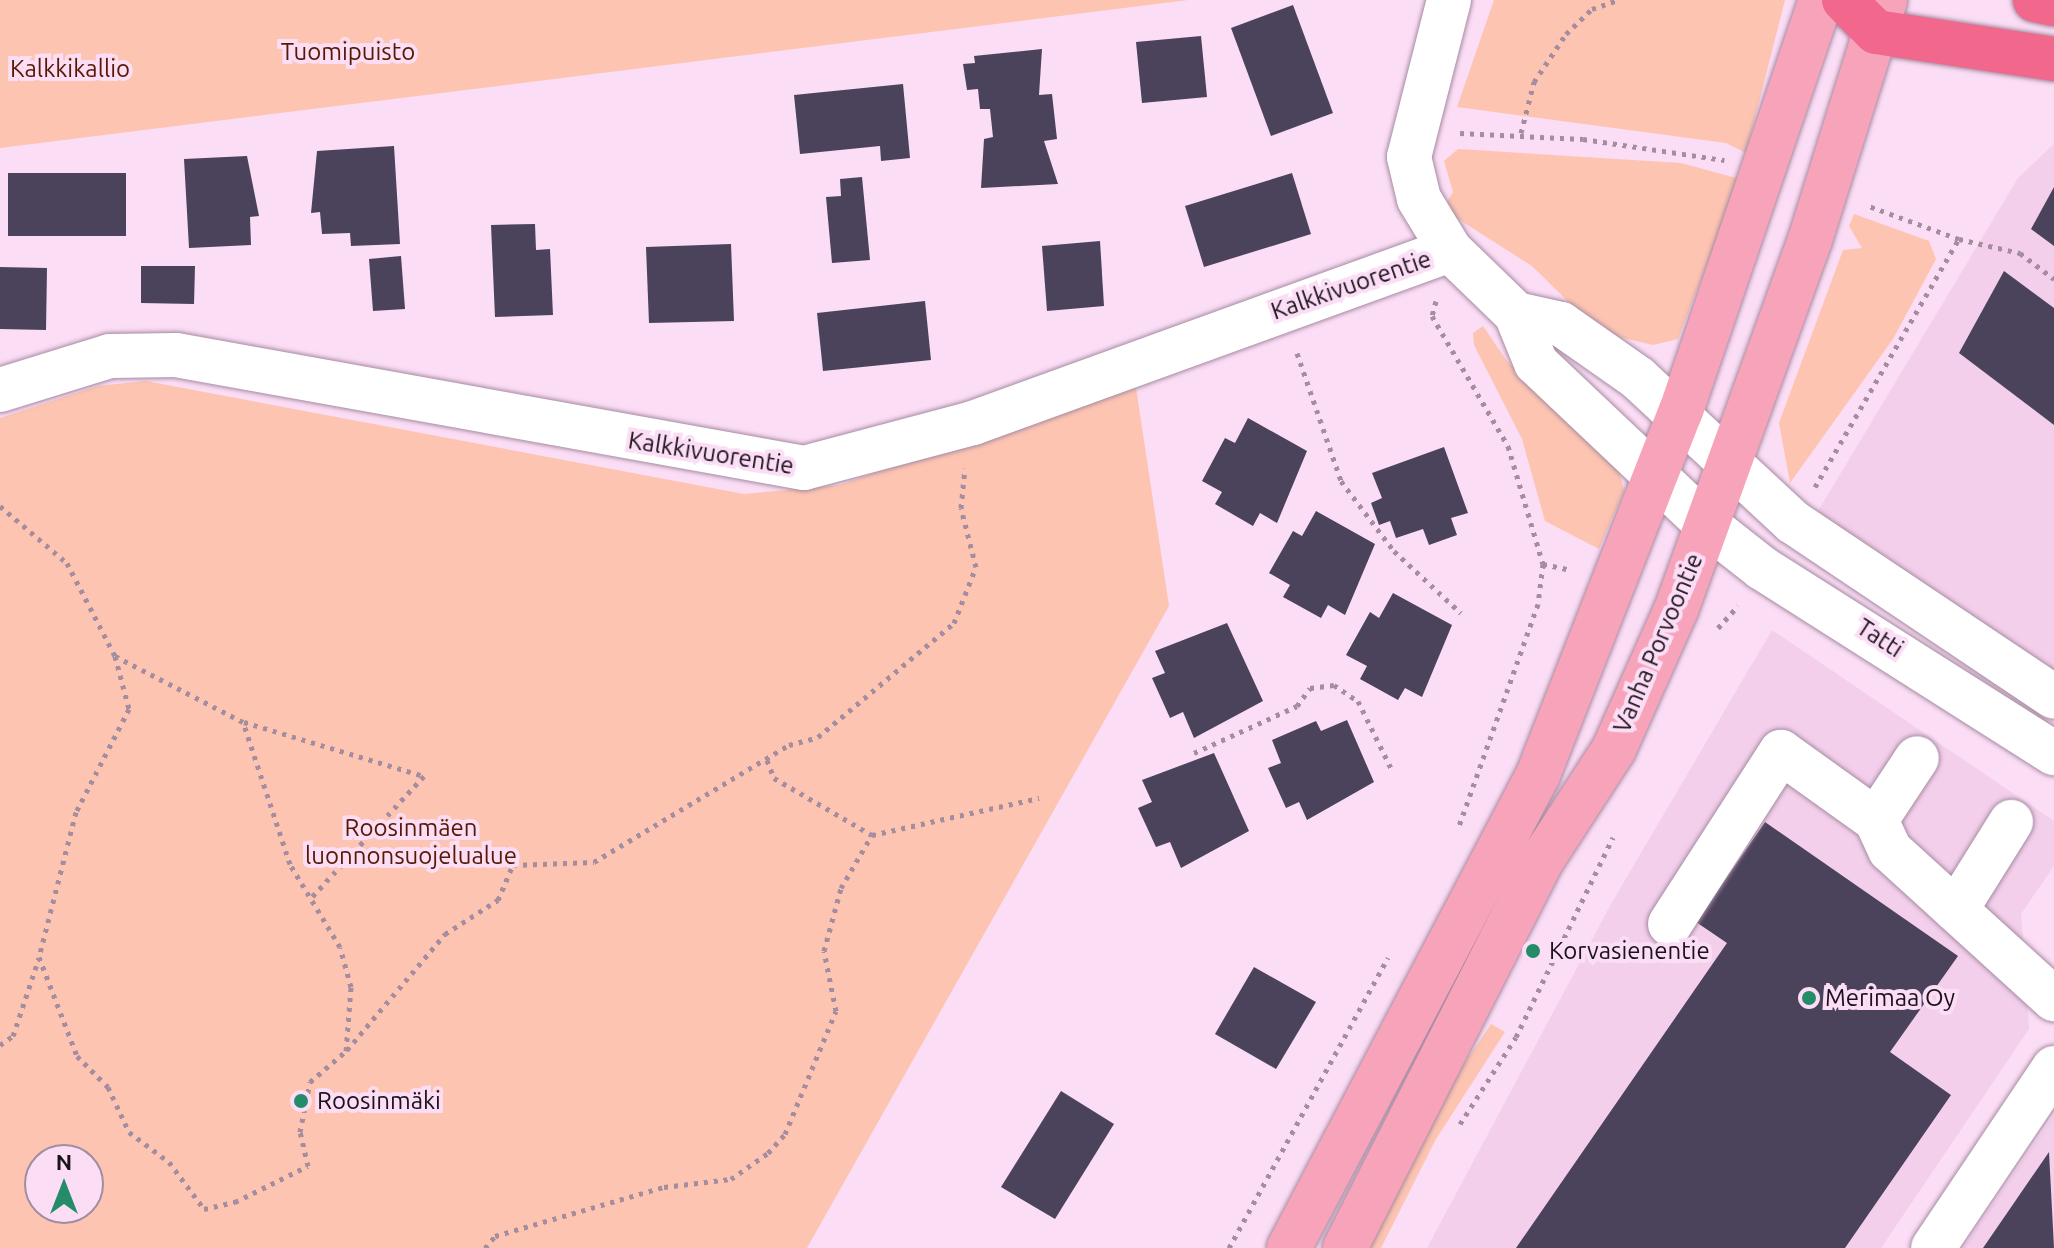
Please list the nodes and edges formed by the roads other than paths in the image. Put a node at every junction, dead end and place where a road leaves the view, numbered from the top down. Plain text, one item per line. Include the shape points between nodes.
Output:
1 (1821, 0) edge
2 (1844, 0) edge
3 (2035, 0) edge
4 (1447, 1) edge
5 (2054, 4) edge
6 (1881, 16) edge
7 (2054, 59) edge
8 (1450, 250) junction
9 (1516, 314) junction
10 (0, 390) edge
11 (1681, 411) junction
12 (1731, 459) junction
13 (1654, 468) junction
14 (1706, 524) junction
15 (2054, 697) edge
16 (2054, 753) edge
17 (1917, 758) dead end
18 (1876, 820) junction
19 (2011, 822) dead end
20 (1956, 910) junction
21 (1670, 924) dead end
22 (2054, 999) edge
23 (2054, 1068) edge
24 (1289, 1248) edge
25 (1345, 1248) edge
26 (1933, 1248) edge

1 - 11 main road
2 - 6 highway
3 - 5 highway
4 - 8 street via 1409,157 1419,199
6 - 7 highway
6 - 12 main road, Vanha Porvoontie
8 - 9 street, Kalkkivuorentie
8 - 10 street, Kalkkivuorentie via 973,423 804,468 176,355 110,356
9 - 11 street via 1561,324
9 - 13 street, Kalkkivuorentie via 1536,363
11 - 12 street
11 - 13 main road
12 - 14 main road, Vanha Porvoontie
12 - 15 street, Tatti via 1793,522
13 - 14 street, Kalkkivuorentie
13 - 24 main road via 1523,808
14 - 16 street, Tatti via 1762,568
14 - 25 main road, Vanha Porvoontie via 1614,749 1540,863
17 - 18 street
18 - 20 street via 1890,850
18 - 21 street via 1781,752
19 - 20 street
20 - 22 street
23 - 26 street

